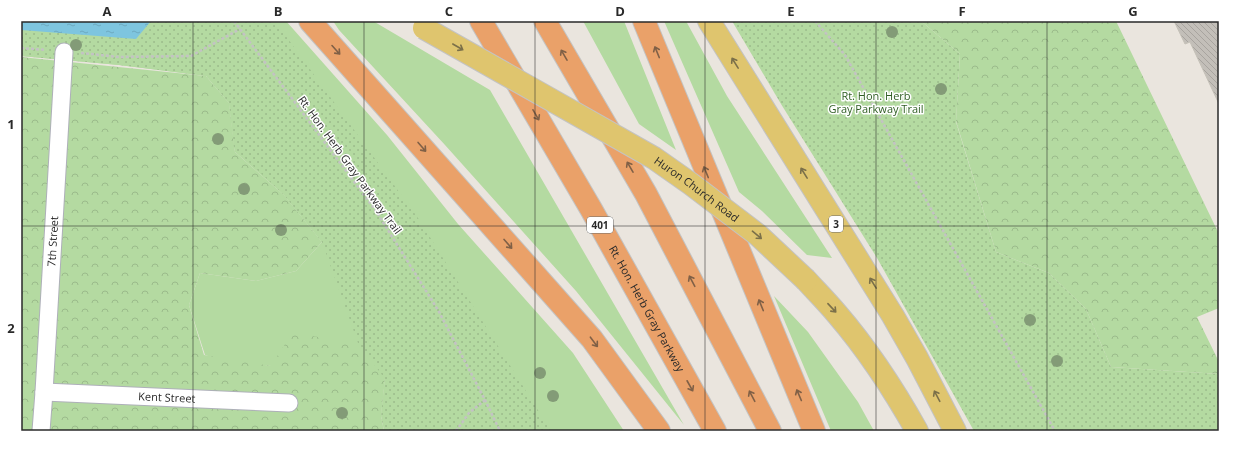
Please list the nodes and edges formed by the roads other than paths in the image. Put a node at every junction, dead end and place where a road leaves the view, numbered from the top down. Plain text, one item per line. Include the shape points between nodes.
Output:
1 (310, 21) edge
2 (481, 21) edge
3 (545, 21) edge
4 (644, 21) edge
5 (710, 21) edge
6 (419, 24) edge
7 (64, 52) road end
8 (44, 392) junction
9 (289, 403) dead end
10 (40, 431) edge
11 (659, 431) edge
12 (715, 431) edge
13 (770, 431) edge
14 (814, 431) edge
15 (917, 431) edge
16 (955, 431) edge

1 -> 11 highway via 592,339
2 -> 12 highway, Rt. Hon. Herb Gray Parkway / 401 via 591,209
13 -> 3 highway via 646,194
14 -> 4 highway
16 -> 5 main road, 3 via 893,316
6 -> 15 main road, Huron Church Road, bridge via 654,158 758,235 806,280 837,314 871,357
7 - 8 street, 7th Street
8 - 9 street, Kent Street
8 - 10 street, 7th Street

